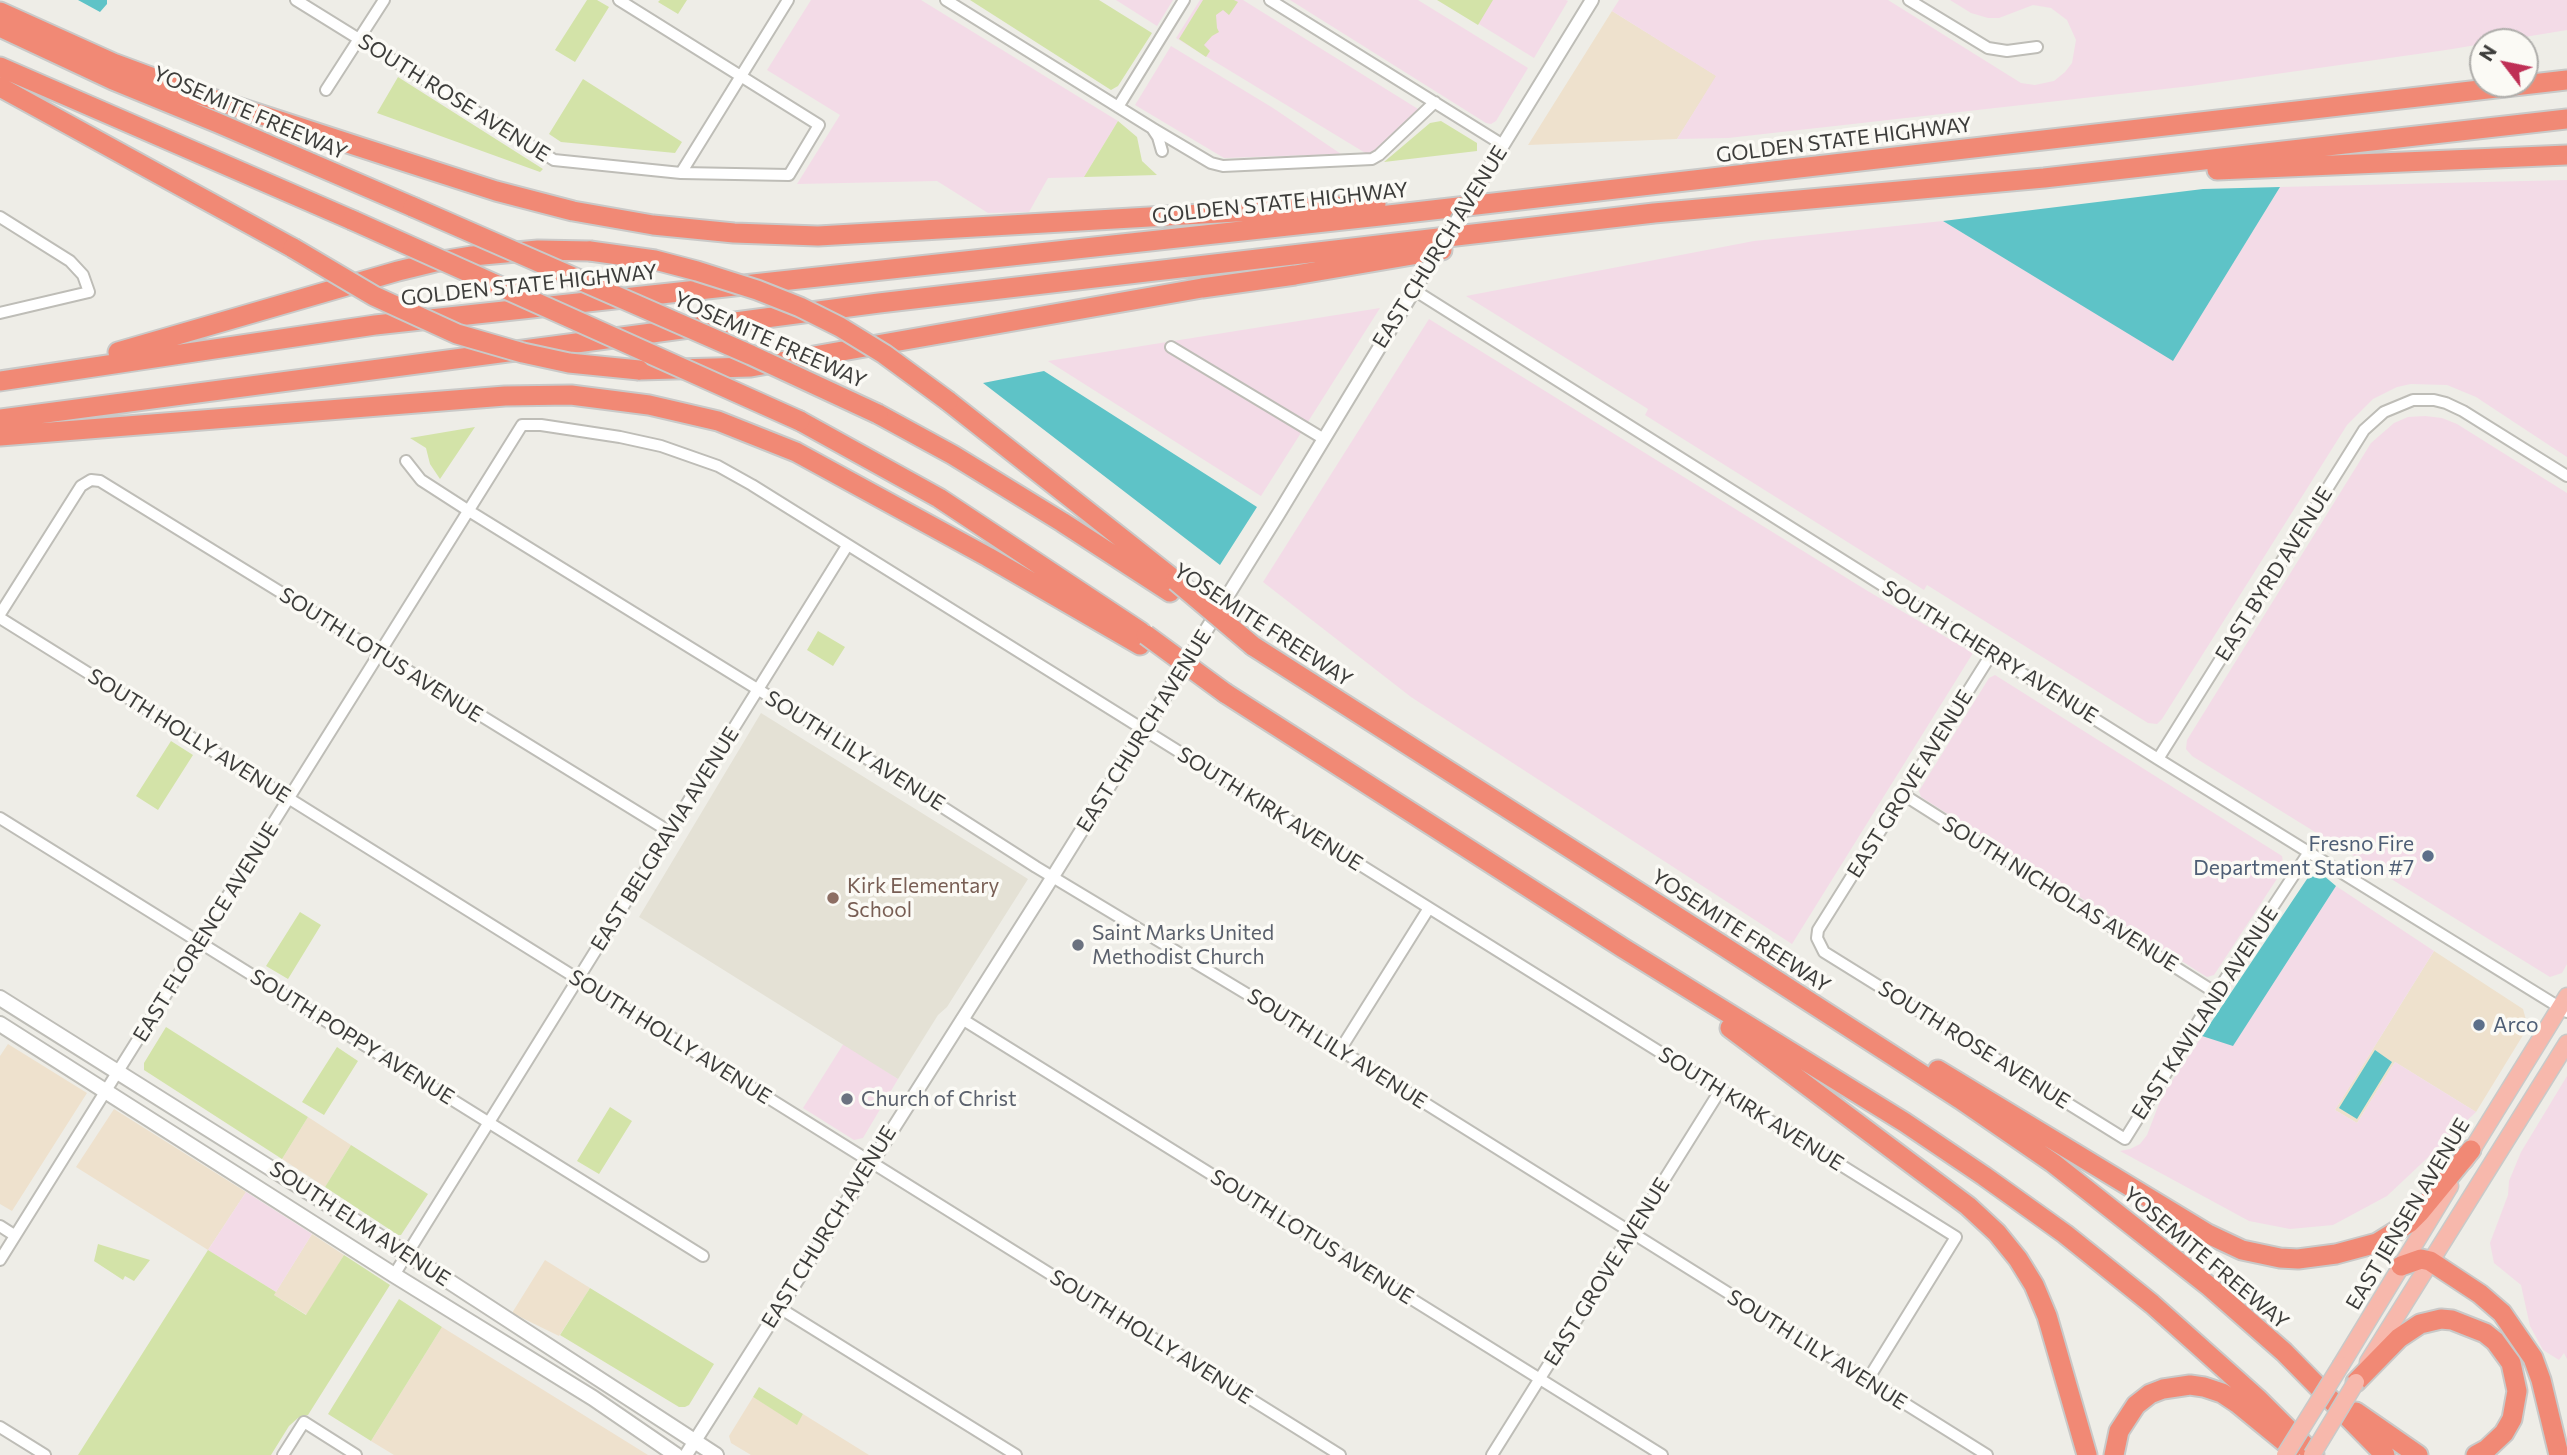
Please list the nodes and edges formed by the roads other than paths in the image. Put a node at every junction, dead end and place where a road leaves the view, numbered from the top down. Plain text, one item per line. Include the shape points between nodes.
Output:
1 (296, 0) edge
2 (384, 0) edge
3 (619, 0) edge
4 (788, 0) edge
5 (946, 0) edge
6 (1184, 0) edge
7 (1270, 0) edge
8 (1591, 0) edge
9 (1909, 0) edge
10 (6, 23) edge
11 (359, 40) junction
12 (2037, 47) dead end
13 (0, 67) edge
14 (2567, 72) edge
15 (741, 76) junction
16 (2539, 78) edge
17 (2567, 80) edge
18 (2539, 83) edge
19 (0, 86) edge
20 (327, 90) dead end
21 (2469, 90) edge
22 (1435, 102) junction
23 (1118, 107) junction
24 (2567, 119) edge
25 (1152, 128) junction
26 (1503, 145) junction
27 (1163, 150) dead end
28 (2567, 155) edge
29 (681, 173) junction
30 (2044, 178) junction
31 (1653, 185) junction
32 (1654, 213) junction
33 (0, 217) edge
34 (1415, 289) junction
35 (0, 313) edge
36 (1171, 347) dead end
37 (0, 381) edge
38 (0, 419) edge
39 (522, 425) joint
40 (0, 436) edge
41 (1324, 439) junction
42 (406, 461) dead end
43 (2567, 476) edge
44 (469, 511) junction
45 (847, 546) junction
46 (1173, 586) junction
47 (0, 616) edge
48 (1143, 640) junction
49 (1992, 653) junction
50 (379, 654) junction
51 (759, 690) junction
52 (1144, 731) junction
53 (2158, 759) junction
54 (1904, 795) junction
55 (289, 799) junction
56 (0, 818) edge
57 (670, 832) junction
58 (2309, 852) junction
59 (1054, 876) junction
60 (1429, 908) junction
61 (198, 943) junction
62 (1720, 944) junction
63 (1623, 948) junction
64 (1824, 952) joint
65 (578, 979) junction
66 (2216, 993) junction
67 (0, 998) edge
68 (2565, 1005) edge
69 (962, 1019) junction
70 (0, 1024) edge
71 (2567, 1043) edge
72 (1340, 1050) junction
73 (119, 1071) junction
74 (1721, 1089) junction
75 (107, 1090) junction
76 (489, 1122) junction
77 (2125, 1139) joint
78 (2471, 1150) junction
79 (870, 1163) junction
80 (0, 1226) edge
81 (1632, 1232) junction
82 (14, 1235) junction
83 (407, 1254) junction
84 (703, 1256) dead end
85 (0, 1260) edge
86 (2430, 1261) junction
87 (2402, 1266) junction
88 (394, 1275) junction
89 (778, 1307) junction
90 (2308, 1377) junction
91 (1540, 1379) junction
92 (1867, 1381) junction
93 (2356, 1382) junction
94 (0, 1427) edge
95 (694, 1441) junction
96 (45, 1455) edge
97 (283, 1455) edge
98 (356, 1455) edge
99 (676, 1455) edge
100 (685, 1455) edge
101 (716, 1455) edge
102 (1016, 1455) edge
103 (1340, 1455) edge
104 (1492, 1455) edge
105 (1662, 1455) edge
106 (1987, 1455) edge
107 (2088, 1455) edge
108 (2114, 1455) edge
109 (2286, 1455) edge
110 (2300, 1455) edge
111 (2313, 1455) edge
112 (2385, 1455) edge
113 (2418, 1455) edge
114 (2476, 1455) edge
115 (2559, 1455) edge

1 - 11 street, SOUTH ROSE AVENUE
2 - 11 street
3 - 15 street
4 - 15 street
5 - 23 street
6 - 23 street
7 - 22 street
8 - 26 street, EAST CHURCH AVENUE
9 - 12 street via 1988,48
10 - 31 highway via 194,93 496,191 573,211 734,233 881,233 1376,204 1567,185
10 - 46 highway, YOSEMITE FREEWAY, bridge via 113,80 413,207 878,414
11 - 20 street
11 - 29 street, SOUTH ROSE AVENUE via 554,160
13 - 48 highway, bridge via 800,421 939,498
14 - 16 highway
15 - 29 street
15 - 29 street, SOUTH ROSE AVENUE via 819,125 789,175
17 - 18 highway, GOLDEN STATE HIGHWAY
19 - 32 highway, bridge via 374,296 457,334 569,363 639,370 751,367
21 - 31 highway, GOLDEN STATE HIGHWAY
22 - 25 street via 1372,159 1223,166
22 - 26 street
23 - 25 street
24 - 30 highway
25 - 27 street
26 - 34 street, EAST CHURCH AVENUE, bridge
28 - 30 highway
30 - 32 highway
31 - 37 highway, GOLDEN STATE HIGHWAY via 375,325
32 - 38 highway via 879,303
33 - 35 street via 70,261 83,275 89,292
34 - 41 street, EAST CHURCH AVENUE
34 - 49 street, SOUTH CHERRY AVENUE
36 - 41 street
37 - 46 highway, bridge via 155,343 435,262 538,250 655,260 800,307 884,354
39 - 44 street, EAST FLORENCE AVENUE
39 - 45 street, SOUTH KIRK AVENUE via 620,437 693,456 752,485
40 - 48 highway via 516,396 571,395 649,405 718,421 796,452
41 - 52 street, EAST CHURCH AVENUE
42 - 44 street, SOUTH LILY AVENUE via 421,480
43 - 53 street, EAST BYRD AVENUE via 2446,403 2424,399 2384,412 2364,430
44 - 50 street, EAST FLORENCE AVENUE
44 - 51 street, SOUTH LILY AVENUE
45 - 51 street, EAST BELGRAVIA AVENUE
45 - 52 street, SOUTH KIRK AVENUE
46 - 62 highway, YOSEMITE FREEWAY, bridge via 1253,646
47 - 50 street, SOUTH LOTUS AVENUE via 81,486 91,480 117,491
47 - 55 street, SOUTH HOLLY AVENUE
48 - 63 highway, bridge
49 - 53 street, SOUTH CHERRY AVENUE
49 - 54 street, EAST GROVE AVENUE
50 - 55 street, EAST FLORENCE AVENUE
50 - 57 street, SOUTH LOTUS AVENUE
51 - 57 street, EAST BELGRAVIA AVENUE
51 - 59 street, SOUTH LILY AVENUE
52 - 59 street, EAST CHURCH AVENUE
52 - 60 street, SOUTH KIRK AVENUE
53 - 58 street, SOUTH CHERRY AVENUE
54 - 64 street, EAST GROVE AVENUE via 1818,930
54 - 66 street, SOUTH NICHOLAS AVENUE
55 - 61 street, EAST FLORENCE AVENUE
55 - 65 street, SOUTH HOLLY AVENUE
56 - 61 street, SOUTH POPPY AVENUE
57 - 65 street, EAST BELGRAVIA AVENUE
58 - 66 street, EAST KAVILAND AVENUE
58 - 68 street, SOUTH CHERRY AVENUE
59 - 69 street, EAST CHURCH AVENUE
59 - 72 street, SOUTH LILY AVENUE
60 - 72 street
60 - 74 street, SOUTH KIRK AVENUE
61 - 73 street, EAST FLORENCE AVENUE
61 - 76 street, SOUTH POPPY AVENUE
62 - 78 highway via 1842,1010 2208,1234 2251,1252 2298,1259 2377,1243 2409,1223
62 - 90 highway, YOSEMITE FREEWAY via 2053,1163 2210,1287
63 - 107 highway via 1968,1206 1997,1233 2018,1259 2043,1306
63 - 111 highway via 1904,1122 2065,1234 2258,1398
64 - 77 street, SOUTH ROSE AVENUE
65 - 76 street, EAST BELGRAVIA AVENUE
65 - 79 street, SOUTH HOLLY AVENUE
66 - 77 street, EAST KAVILAND AVENUE
67 - 73 main road, SOUTH ELM AVENUE
68 - 78 main road, EAST JENSEN AVENUE
69 - 79 street, EAST CHURCH AVENUE
69 - 91 street, SOUTH LOTUS AVENUE
70 - 75 main road, SOUTH ELM AVENUE
71 - 86 main road, EAST JENSEN AVENUE
72 - 81 street, SOUTH LILY AVENUE
73 - 75 street, EAST FLORENCE AVENUE
73 - 83 main road, SOUTH ELM AVENUE
74 - 81 street, EAST GROVE AVENUE
74 - 92 street, SOUTH KIRK AVENUE via 1956,1237
75 - 82 street, EAST FLORENCE AVENUE
75 - 88 main road, SOUTH ELM AVENUE
76 - 83 street, EAST BELGRAVIA AVENUE
76 - 84 street, SOUTH POPPY AVENUE
78 - 87 main road, EAST JENSEN AVENUE
79 - 89 street, EAST CHURCH AVENUE
79 - 103 street, SOUTH HOLLY AVENUE
80 - 82 street
81 - 91 street, EAST GROVE AVENUE
81 - 92 street, SOUTH LILY AVENUE
82 - 85 street, EAST FLORENCE AVENUE
83 - 88 street, EAST BELGRAVIA AVENUE
83 - 95 main road, SOUTH ELM AVENUE
86 - 87 highway via 2421,1259
86 - 93 main road, EAST JENSEN AVENUE
86 - 115 highway via 2480,1294 2519,1334 2541,1380
87 - 109 main road, EAST JENSEN AVENUE, bridge
88 - 99 main road, SOUTH ELM AVENUE
89 - 95 street, EAST CHURCH AVENUE
89 - 102 street
90 - 112 highway, YOSEMITE FREEWAY
90 - 113 highway
91 - 104 street, EAST GROVE AVENUE
91 - 105 street, SOUTH LOTUS AVENUE
92 - 106 street, SOUTH LILY AVENUE
93 - 111 main road, EAST JENSEN AVENUE, bridge
93 - 114 highway via 2399,1338 2420,1324 2441,1319 2475,1327 2495,1342 2511,1363 2517,1391 2512,1419 2504,1433
94 - 96 street
95 - 100 street, EAST CHURCH AVENUE
95 - 101 main road, SOUTH ELM AVENUE
97 - 98 street via 304,1422
108 - 110 highway via 2119,1431 2136,1405 2162,1389 2190,1385 2222,1393

